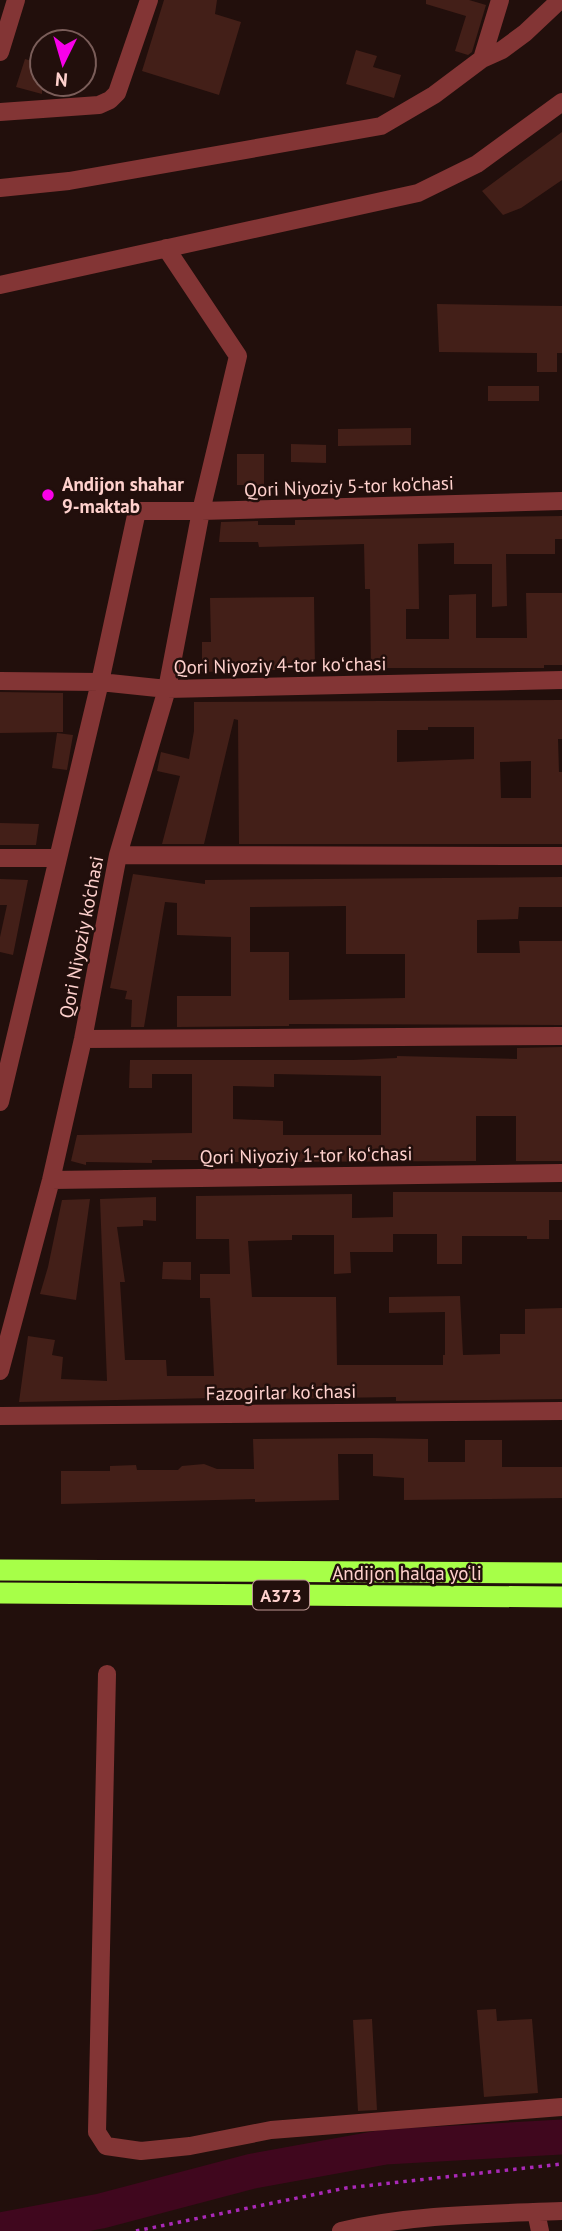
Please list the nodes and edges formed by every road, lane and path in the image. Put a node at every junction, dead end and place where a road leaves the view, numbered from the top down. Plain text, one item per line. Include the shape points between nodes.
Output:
1 (16, 0) edge
2 (149, 0) edge
3 (500, 0) edge
4 (560, 0) edge
5 (0, 52) edge
6 (482, 59) junction
7 (562, 102) edge
8 (0, 112) edge
9 (0, 188) edge
10 (166, 248) junction
11 (0, 285) edge
12 (562, 501) edge
13 (137, 511) joint
14 (201, 511) junction
15 (562, 680) edge
16 (0, 681) edge
17 (100, 682) junction
18 (167, 689) junction
19 (118, 855) junction
20 (562, 856) edge
21 (0, 858) edge
22 (58, 858) junction
23 (8, 1033) edge
24 (562, 1036) edge
25 (83, 1039) junction
26 (0, 1102) edge
27 (562, 1172) edge
28 (51, 1180) junction
29 (7, 1313) edge
30 (0, 1371) edge
31 (562, 1411) edge
32 (0, 1416) edge
33 (0, 1570) edge
34 (562, 1573) edge
35 (0, 1593) edge
36 (562, 1597) edge
37 (107, 1674) dead end
38 (562, 2107) edge
39 (562, 2164) edge
40 (562, 2211) edge
41 (536, 2212) junction
42 (136, 2231) edge
43 (341, 2231) edge
44 (540, 2231) edge

1 - 5 street
2 - 8 street via 117,93 110,100 99,105
3 - 6 street
4 - 6 street via 525,33
6 - 9 street via 381,126 69,181
7 - 10 street via 477,164 418,193
10 - 11 street
10 - 14 street, Qori Niyoziy ko'chasi via 238,356
12 - 14 street, Qori Niyoziy 5-tor ko'chasi
13 - 14 street, Qori Niyoziy 5-tor ko'chasi
13 - 17 street, Qori Niyoziy ko'chasi
14 - 18 street, Qori Niyoziy ko'chasi
15 - 18 street, Qori Niyoziy 4-tor koʻchasi
16 - 17 street, Qori Niyoziy 4-tor koʻchasi
17 - 18 street, Qori Niyoziy 4-tor koʻchasi
17 - 22 street, Qori Niyoziy ko'chasi
18 - 19 street, Qori Niyoziy ko'chasi
19 - 20 street
19 - 25 street, Qori Niyoziy ko'chasi
21 - 22 street
22 - 23 street, Qori Niyoziy ko'chasi
23 - 26 street, Qori Niyoziy ko'chasi
24 - 25 street
25 - 28 street, Qori Niyoziy ko'chasi
27 - 28 street, Qori Niyoziy 1-tor koʻchasi
28 - 29 street, Qori Niyoziy ko'chasi
29 - 30 street, Qori Niyoziy ko'chasi
31 - 32 street, Fazogirlar koʻchasi
33 - 34 highway, Andijon halqa yo‘li / A373
35 - 36 highway, Andijon halqa yo‘li / A373
37 - 38 street via 97,2132 106,2146 141,2151 271,2130
39 - 42 path via 346,2188
40 - 41 street
41 - 43 street via 457,2215
41 - 44 street

